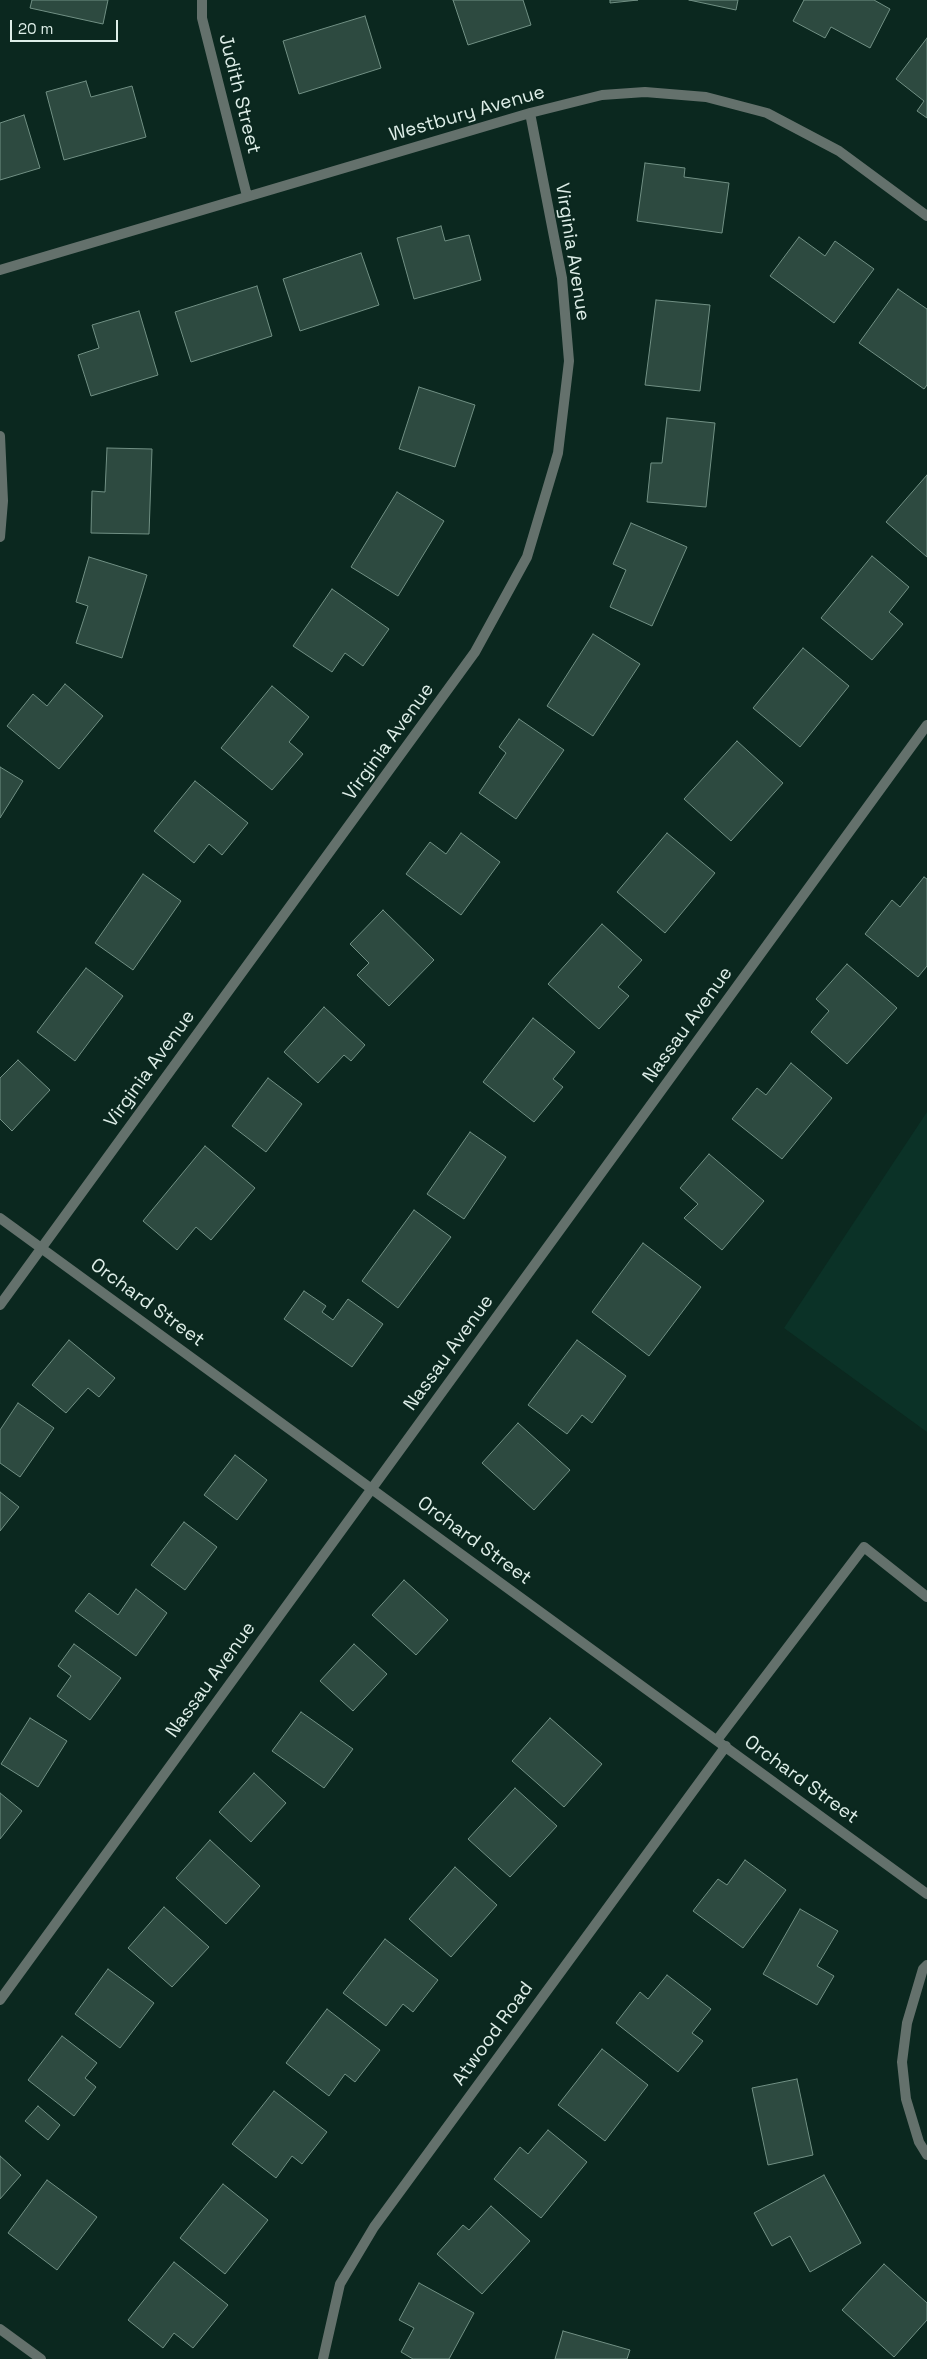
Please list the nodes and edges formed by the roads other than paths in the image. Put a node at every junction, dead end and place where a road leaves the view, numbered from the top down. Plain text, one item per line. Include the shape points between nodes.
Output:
1 (202, 0) edge
2 (530, 113) junction
3 (247, 196) junction
4 (927, 216) edge
5 (0, 270) edge
6 (0, 436) edge
7 (0, 537) edge
8 (927, 726) edge
9 (0, 1218) edge
10 (41, 1248) junction
11 (0, 1305) edge
12 (372, 1489) junction
13 (927, 1597) edge
14 (716, 1740) junction
15 (726, 1746) junction
16 (927, 1894) edge
17 (927, 1965) edge
18 (0, 2000) edge
19 (927, 2155) edge
20 (0, 2329) edge
21 (41, 2359) edge
22 (323, 2359) edge

1 - 3 street, Judith Street via 202,18
2 - 3 street, Westbury Avenue
2 - 4 street, Westbury Avenue via 602,96 645,92 715,100 767,113 839,151
2 - 10 street, Virginia Avenue via 562,278 569,361 558,453 527,557 475,652
3 - 5 street, Westbury Avenue
6 - 7 street via 3,501
8 - 12 street, Nassau Avenue
9 - 10 street, Orchard Street
10 - 11 street, Virginia Avenue
10 - 12 street, Orchard Street
12 - 14 street, Orchard Street
12 - 18 street, Nassau Avenue
13 - 14 street via 864,1547
14 - 15 street, Orchard Street
15 - 16 street, Orchard Street
15 - 22 street, Atwood Road via 374,2227 340,2284
17 - 19 street via 907,2023 902,2062 906,2100 919,2142
20 - 21 street

